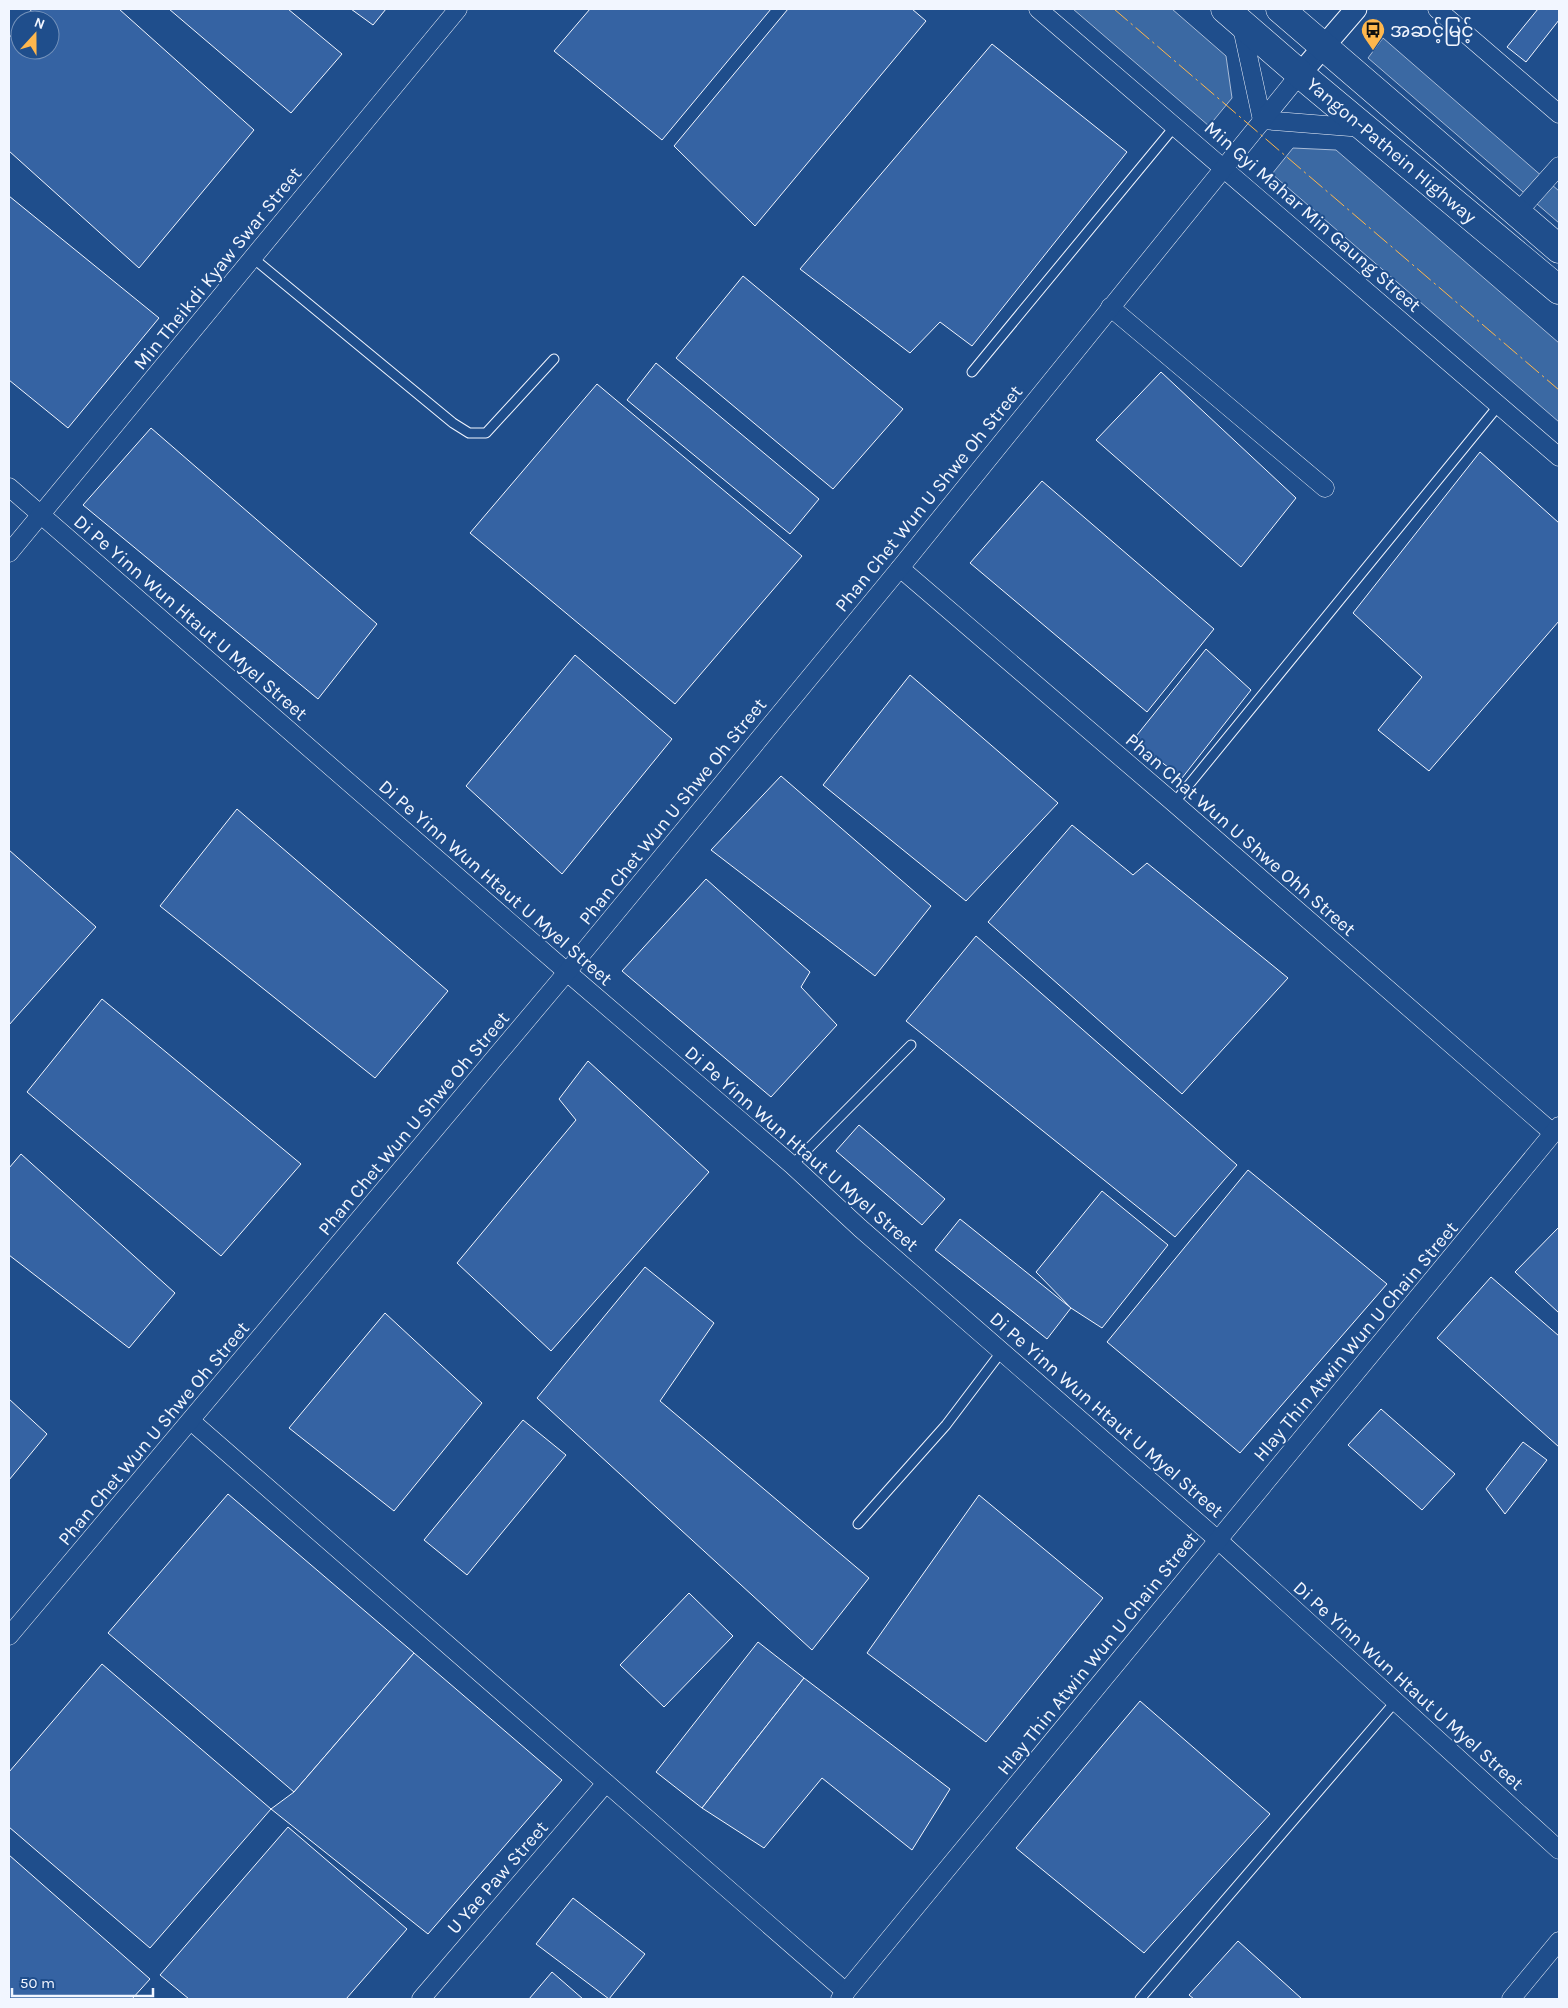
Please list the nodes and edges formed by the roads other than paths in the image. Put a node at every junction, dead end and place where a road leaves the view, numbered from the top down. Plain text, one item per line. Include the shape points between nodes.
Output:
1 (458, 9) edge
2 (1038, 9) edge
3 (1280, 9) edge
4 (1356, 9) edge
5 (1437, 9) edge
6 (1233, 16) edge
7 (1324, 45) junction
8 (1300, 74) junction
9 (1559, 114) edge
10 (1262, 120) junction
11 (1175, 126) junction
12 (1366, 128) junction
13 (1559, 166) edge
14 (1224, 167) junction
15 (1520, 210) junction
16 (1559, 249) edge
17 (253, 258) junction
18 (1559, 290) edge
19 (1110, 307) junction
20 (554, 359) dead end
21 (972, 372) dead end
22 (1499, 405) junction
23 (1559, 457) edge
24 (9, 487) edge
25 (1325, 488) dead end
26 (41, 515) junction
27 (9, 553) edge
28 (900, 568) junction
29 (1174, 803) junction
30 (567, 972) junction
31 (911, 1045) dead end
32 (1556, 1130) edge
33 (792, 1165) junction
34 (1002, 1351) junction
35 (191, 1421) junction
36 (858, 1524) dead end
37 (1218, 1540) junction
38 (9, 1636) edge
39 (1396, 1701) junction
40 (606, 1783) junction
41 (1559, 1850) edge
42 (1559, 1941) edge
43 (843, 1996) edge
44 (421, 1999) edge
45 (1140, 1999) edge
46 (1511, 1999) edge

1 - 17 street, Min Theikdi Kyaw Swar Street
2 - 11 street, Min Gyi Mahar Min Gaung Street
3 - 7 main road, Yangon-Pathein Highway
4 - 7 street
5 - 9 street
6 - 8 main road, Yangon-Pathein Highway
6 - 10 street
7 - 8 street
7 - 15 main road, Yangon-Pathein Highway
8 - 10 street, Phan Chet Wun U Shwe Oh Street
8 - 12 main road, Yangon-Pathein Highway
10 - 12 street
10 - 14 street, Phan Chet Wun U Shwe Oh Street
11 - 14 street, Min Gyi Mahar Min Gaung Street
11 - 21 lane
12 - 18 main road, Yangon-Pathein Highway
13 - 15 street
14 - 19 street, Phan Chet Wun U Shwe Oh Street
14 - 22 street, Min Gyi Mahar Min Gaung Street
15 - 16 main road, Yangon-Pathein Highway
17 - 20 lane via 469,433 486,433
17 - 26 street, Min Theikdi Kyaw Swar Street
19 - 25 street
19 - 28 street, Phan Chet Wun U Shwe Oh Street
22 - 23 street, Min Gyi Mahar Min Gaung Street
22 - 29 lane
24 - 26 street, Di Pe Yinn Wun Htaut U Myel Street
26 - 27 street, Min Theikdi Kyaw Swar Street
26 - 30 street, Di Pe Yinn Wun Htaut U Myel Street
28 - 29 street, Phan Chat Wun U Shwe Ohh Street
28 - 30 street, Phan Chet Wun U Shwe Oh Street
29 - 32 street, Phan Chat Wun U Shwe Ohh Street
30 - 33 street, Di Pe Yinn Wun Htaut U Myel Street
30 - 35 street, Phan Chet Wun U Shwe Oh Street
31 - 33 lane
32 - 37 street, Hlay Thin Atwin Wun U Chain Street
33 - 34 street, Di Pe Yinn Wun Htaut U Myel Street
34 - 36 lane via 946,1425
34 - 37 street, Di Pe Yinn Wun Htaut U Myel Street
35 - 38 street, Phan Chet Wun U Shwe Oh Street
35 - 40 street
37 - 39 street, Di Pe Yinn Wun Htaut U Myel Street
37 - 43 street, Hlay Thin Atwin Wun U Chain Street
39 - 41 street, Di Pe Yinn Wun Htaut U Myel Street
39 - 45 lane
40 - 43 street
40 - 44 street, U Yae Paw Street
42 - 46 street

